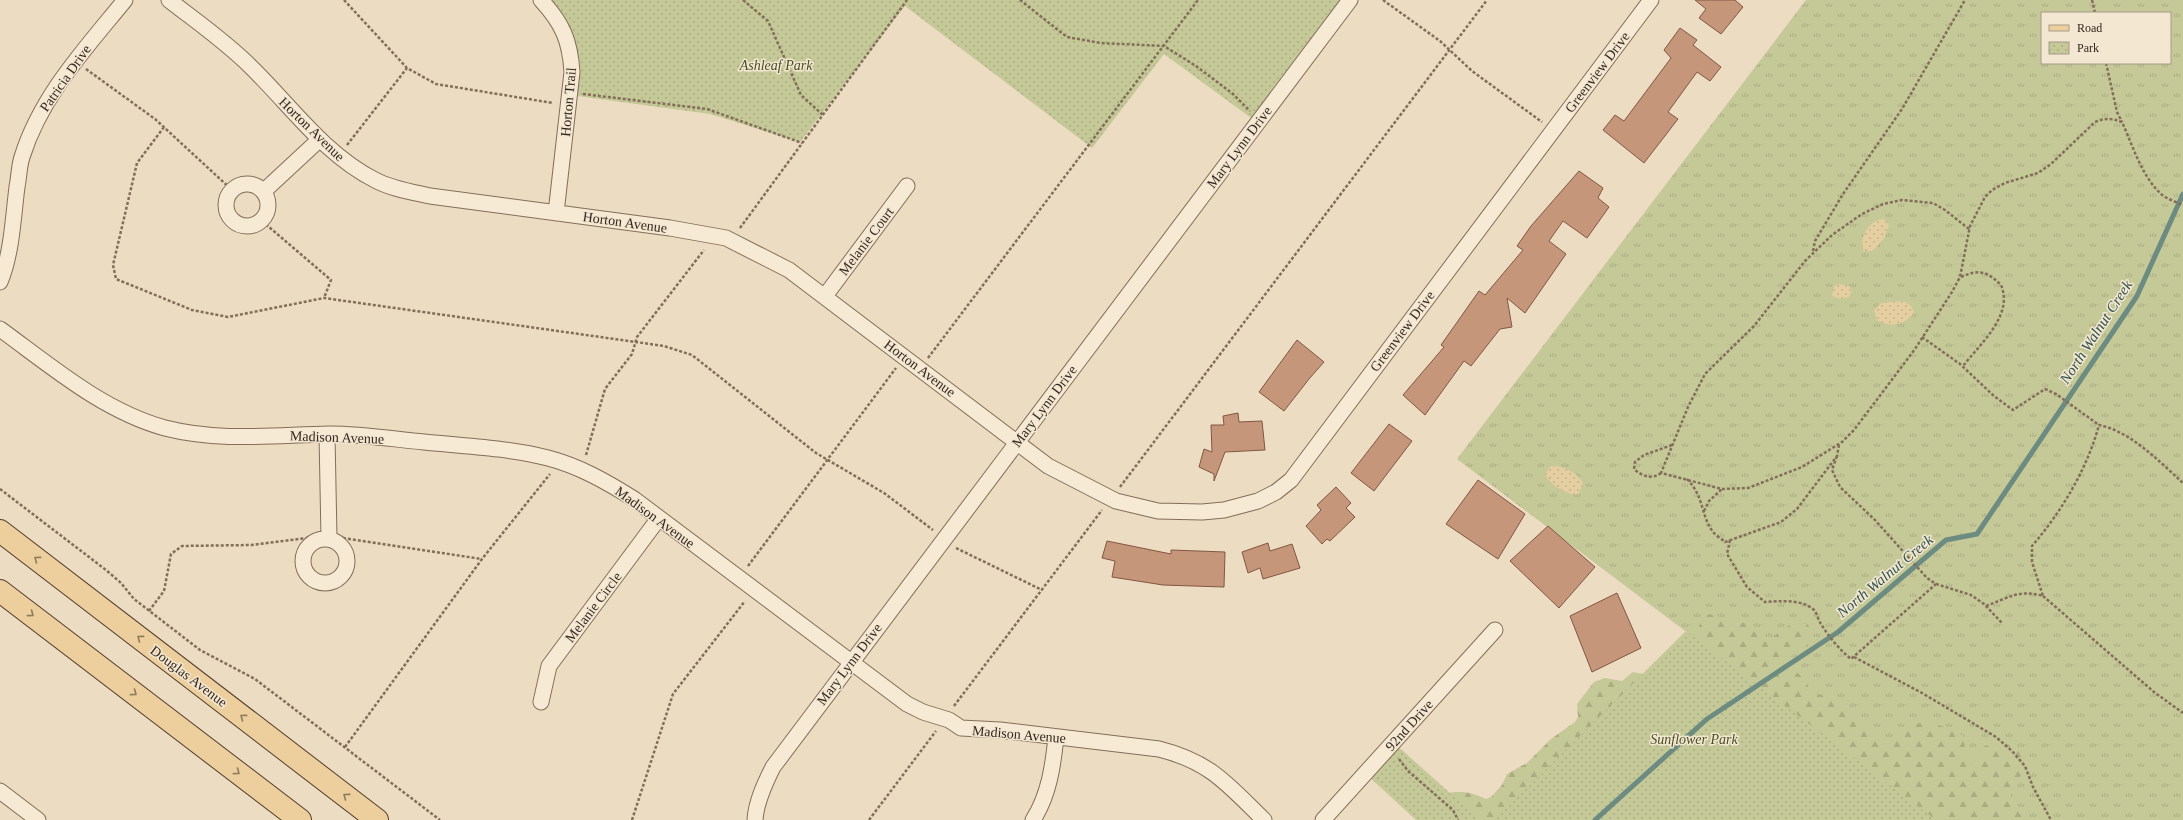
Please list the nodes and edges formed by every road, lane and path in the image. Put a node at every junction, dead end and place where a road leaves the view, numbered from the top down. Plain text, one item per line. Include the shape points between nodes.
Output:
1 (125, 0) edge
2 (169, 0) edge
3 (541, 0) edge
4 (743, 0) edge
5 (907, 0) edge
6 (1020, 0) edge
7 (1198, 0) edge
8 (1350, 0) edge
9 (1383, 0) edge
10 (1487, 0) edge
11 (1651, 0) edge
12 (1965, 0) edge
13 (2092, 0) edge
14 (2095, 12) edge
15 (1164, 46) junction
16 (1450, 50) junction
17 (75, 61) junction
18 (2106, 64) edge
19 (408, 68) dead end
20 (823, 114) junction
21 (1261, 119) junction
22 (2122, 122) junction
23 (164, 127) junction
24 (1553, 131) junction
25 (320, 139) junction
26 (338, 156) junction
27 (907, 186) dead end
28 (232, 190) junction
29 (264, 191) junction
30 (2183, 205) edge
31 (556, 213) junction
32 (262, 221) junction
33 (1969, 229) junction
34 (723, 237) junction
35 (1813, 251) junction
36 (1960, 277) junction
37 (0, 282) edge
38 (825, 296) junction
39 (324, 298) junction
40 (0, 329) edge
41 (1922, 337) junction
42 (635, 343) junction
43 (1963, 366) junction
44 (920, 368) junction
45 (2099, 424) junction
46 (327, 434) junction
47 (1017, 442) junction
48 (1673, 444) junction
49 (1839, 445) junction
50 (1837, 456) junction
51 (828, 460) junction
52 (554, 469) dead end
53 (581, 470) junction
54 (1661, 473) junction
55 (1687, 479) junction
56 (1076, 481) joint
57 (2183, 483) edge
58 (0, 489) edge
59 (1722, 489) junction
60 (1111, 498) junction
61 (1704, 513) junction
62 (658, 518) junction
63 (0, 531) edge
64 (328, 537) junction
65 (944, 538) junction
66 (1730, 540) junction
67 (482, 559) junction
68 (739, 578) junction
69 (1936, 584) junction
70 (1042, 590) junction
71 (0, 591) edge
72 (2043, 596) junction
73 (1986, 606) junction
74 (149, 611) junction
75 (2002, 623) dead end
76 (1495, 630) dead end
77 (1854, 657) junction
78 (851, 662) junction
79 (540, 702) dead end
80 (2183, 713) edge
81 (945, 719) junction
82 (1056, 737) junction
83 (346, 747) junction
84 (1399, 759) dead end
85 (0, 791) edge
86 (38, 820) edge
87 (300, 820) edge
88 (378, 820) edge
89 (440, 820) edge
90 (632, 820) edge
91 (755, 820) edge
92 (869, 820) edge
93 (1033, 820) edge
94 (1264, 820) edge
95 (1323, 820) edge
96 (1458, 820) edge
97 (2051, 820) edge

1 - 17 street, Patricia Drive
2 - 25 street, Horton Avenue via 251,67
3 - 31 street, Horton Trail via 556,16 571,53 572,72
4 - 20 path via 768,21 801,95
5 - 20 path
6 - 15 path via 1067,37 1101,43
7 - 15 path
8 - 21 street, Mary Lynn Drive
9 - 16 path
10 - 16 path
11 - 24 street, Greenview Drive
12 - 35 path via 1902,109 1832,210 1815,241
13 - 14 path
15 - 21 path via 1202,71
15 - 44 path
16 - 24 path via 1472,71
16 - 60 path
17 - 23 path
17 - 37 street, Patricia Drive via 42,108 21,158 11,234
18 - 22 path via 2117,112
19 - 26 path
20 - 34 path via 740,228
21 - 47 street, Mary Lynn Drive
22 - 30 path via 2154,186 2166,198
22 - 33 path via 2108,118 2095,122 2038,173 2005,183 1992,190 1977,210
23 - 28 path
23 - 39 path via 137,163 113,265 116,279 192,310 228,317
24 - 60 street, Greenview Drive via 1291,480 1276,492 1258,501 1224,510 1158,511
25 - 26 street, Horton Avenue
25 - 29 street
26 - 31 street, Horton Avenue via 360,172 394,188 430,196
27 - 38 street, Melanie Court
28 - 29 street via 250,183
28 - 32 street via 226,202 228,215 232,221 249,226
29 - 32 street via 269,208
31 - 34 street, Horton Avenue
32 - 39 path via 330,280
33 - 35 path via 1933,203 1902,200 1882,204 1862,214
33 - 36 path
34 - 38 street, Horton Avenue via 789,270
34 - 42 path via 707,246 636,337
35 - 48 path via 1754,326 1706,374 1688,407
36 - 41 path
36 - 43 path via 1980,271 2001,285 2005,301 2003,313
38 - 44 street, Horton Avenue
39 - 42 path
40 - 46 street, Madison Avenue via 110,406 163,427 191,434 220,437
41 - 43 path
41 - 49 path via 1854,430
42 - 51 path via 664,346 692,355
42 - 53 path via 632,354 605,389
43 - 45 path via 1994,396 2013,410 2045,389
44 - 47 street, Horton Avenue
44 - 51 path via 912,379 897,367
45 - 57 path via 2125,434
45 - 72 path via 2085,464 2072,488 2046,530 2032,546 2032,562
46 - 53 street, Madison Avenue via 508,450 550,459
46 - 64 street
47 - 56 street, Horton Avenue via 1048,466
47 - 65 street, Mary Lynn Drive
48 - 54 path
48 - 54 path via 1644,455 1634,462 1634,469 1642,476 1656,476
49 - 50 path
49 - 59 path via 1802,467 1760,485
50 - 66 path via 1797,508 1781,522
50 - 69 path via 1832,470 1840,486 1927,578
51 - 65 path via 884,493
51 - 68 path
52 - 67 path
53 - 62 street, Madison Avenue via 620,490
54 - 55 path
55 - 59 path
55 - 61 path via 1696,489
56 - 60 street, Greenview Drive
58 - 74 path via 106,570
59 - 61 path via 1709,501
60 - 70 path
61 - 66 path via 1714,532 1725,542
62 - 68 street, Madison Avenue
62 - 79 street, Melanie Circle via 549,666
88 -> 63 main road, Douglas Avenue
64 - 67 path
64 - 74 path via 251,545 182,546 171,554 164,591
65 - 70 path via 958,548
65 - 78 street, Mary Lynn Drive
66 - 77 path via 1727,554 1747,587 1765,602 1802,604 1814,610 1840,650 1851,659
67 - 83 path
68 - 78 street, Madison Avenue
68 - 90 path via 731,589 746,600 674,694
69 - 73 path via 1971,595
69 - 77 path
70 - 81 path
71 -> 87 main road
72 - 73 path via 2030,592 2017,593
72 - 80 path via 2154,692
73 - 75 path
74 - 83 path via 200,650 255,679
76 - 95 street, 92nd Drive
77 - 97 path via 1922,693 1996,737 2025,766
78 - 81 street, Madison Avenue via 907,704
78 - 91 street, Mary Lynn Drive via 773,767 766,781
81 - 82 street, Madison Avenue via 962,728
81 - 92 path
82 - 93 street via 1047,789
82 - 94 street, Madison Avenue via 1159,749 1183,755 1202,764 1218,776
83 - 89 path
84 - 96 path via 1408,771 1453,810
85 - 86 street

